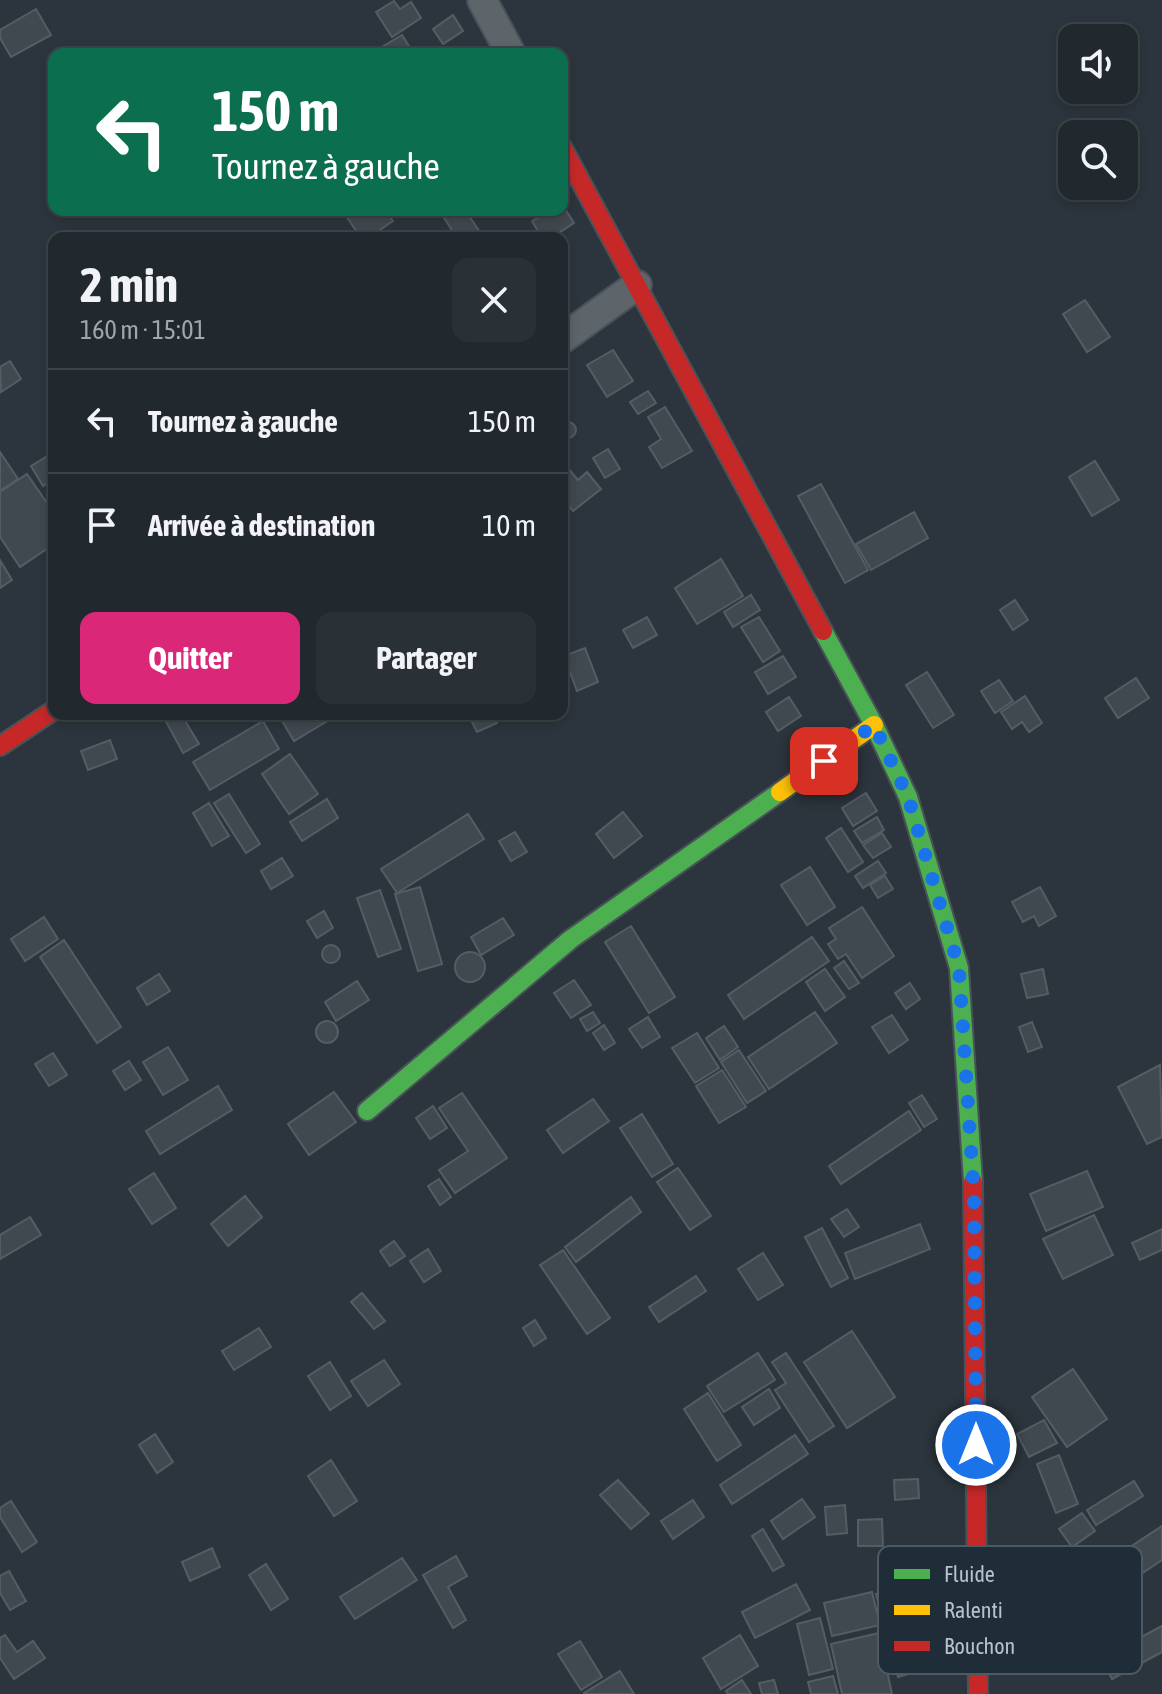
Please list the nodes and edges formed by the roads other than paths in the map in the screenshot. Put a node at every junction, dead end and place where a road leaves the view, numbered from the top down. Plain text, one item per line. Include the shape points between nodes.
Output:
1 (482, 0) edge
2 (508, 48) edge
3 (568, 158) edge
4 (637, 285) junction
5 (568, 335) edge
6 (48, 714) edge
7 (874, 725) junction
8 (0, 746) edge
9 (367, 1111) dead end
10 (977, 1546) edge
11 (978, 1674) edge
12 (978, 1694) edge

1 - 2 street
3 - 4 street
4 - 5 street
4 - 7 street
6 - 8 street
7 - 9 street via 571,939
7 - 10 street via 908,797 959,968 974,1195
11 - 12 street

